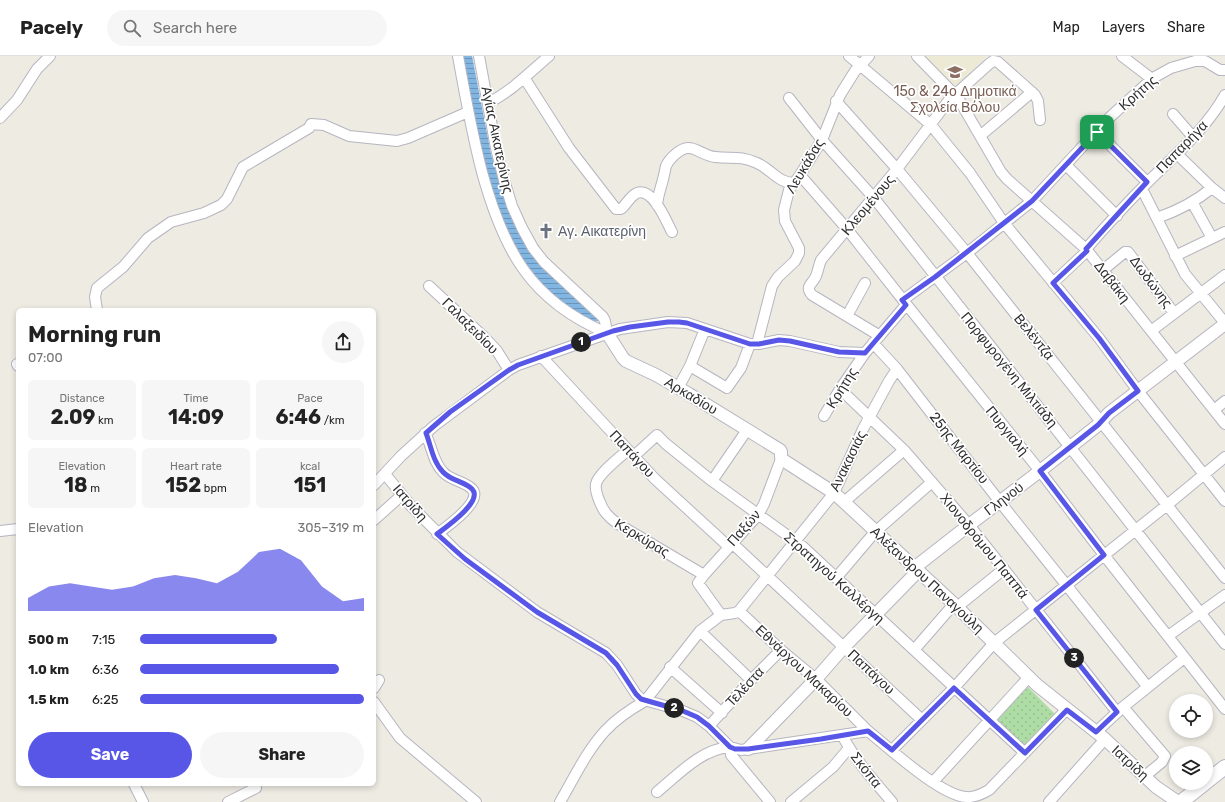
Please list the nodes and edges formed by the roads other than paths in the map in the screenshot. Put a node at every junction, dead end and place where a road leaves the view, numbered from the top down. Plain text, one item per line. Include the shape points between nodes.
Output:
1 (50, 56) edge
2 (458, 56) edge
3 (479, 56) edge
4 (548, 56) edge
5 (849, 56) edge
6 (869, 56) edge
7 (917, 56) edge
8 (1122, 56) edge
9 (859, 66) junction
10 (1225, 70) edge
11 (525, 79) junction
12 (1152, 79) junction
13 (1032, 92) junction
14 (955, 94) junction
15 (1225, 95) edge
16 (789, 98) dead end
17 (836, 101) junction
18 (488, 103) junction
19 (468, 112) junction
20 (1221, 112) edge
21 (1172, 114) dead end
22 (0, 118) edge
23 (1040, 120) dead end
24 (931, 125) junction
25 (1097, 132) junction
26 (980, 136) junction
27 (1193, 137) junction
28 (822, 140) junction
29 (1177, 154) junction
30 (1066, 165) junction
31 (897, 169) junction
32 (797, 179) junction
33 (1144, 186) junction
34 (1212, 188) junction
35 (874, 198) junction
36 (1225, 198) edge
37 (1032, 201) junction
38 (1192, 202) junction
39 (657, 205) junction
40 (1117, 216) junction
41 (1156, 218) junction
42 (1004, 223) junction
43 (847, 228) junction
44 (672, 232) dead end
45 (1225, 232) edge
46 (1212, 238) junction
47 (1087, 250) junction
48 (967, 253) junction
49 (1176, 256) junction
50 (1103, 270) junction
51 (1225, 275) edge
52 (935, 277) junction
53 (865, 283) dead end
54 (1053, 283) junction
55 (429, 286) dead end
56 (1200, 294) junction
57 (904, 302) junction
58 (97, 308) edge
59 (1174, 313) junction
60 (847, 316) junction
61 (1225, 324) edge
62 (705, 329) junction
63 (1151, 331) junction
64 (607, 333) junction
65 (876, 339) junction
66 (753, 344) junction
67 (865, 353) junction
68 (541, 356) junction
69 (1175, 362) junction
70 (690, 366) junction
71 (897, 368) junction
72 (509, 370) junction
73 (678, 388) junction
74 (840, 389) junction
75 (1138, 391) junction
76 (1225, 401) edge
77 (1214, 410) junction
78 (824, 416) dead end
79 (870, 417) junction
80 (1100, 422) junction
81 (1225, 424) edge
82 (747, 430) junction
83 (426, 433) junction
84 (1070, 447) junction
85 (904, 450) junction
86 (631, 453) junction
87 (781, 456) junction
88 (1225, 457) edge
89 (1040, 471) junction
90 (385, 474) junction
91 (1204, 475) junction
92 (712, 481) junction
93 (932, 482) junction
94 (376, 483) edge
95 (834, 493) junction
96 (402, 495) junction
97 (1225, 501) edge
98 (844, 502) junction
99 (1000, 502) junction
100 (1167, 505) junction
101 (758, 514) junction
102 (376, 518) edge
103 (969, 525) junction
104 (16, 529) edge
105 (0, 531) edge
106 (1135, 531) junction
107 (875, 532) junction
108 (437, 534) junction
109 (795, 540) junction
110 (730, 544) junction
111 (1104, 555) junction
112 (1004, 569) junction
113 (916, 570) junction
114 (704, 574) junction
115 (767, 576) junction
116 (836, 578) junction
117 (1225, 578) edge
118 (1067, 586) junction
119 (1225, 595) edge
120 (958, 604) junction
121 (1036, 610) junction
122 (739, 611) junction
123 (1200, 613) junction
124 (722, 615) junction
125 (876, 615) junction
126 (700, 631) junction
127 (1168, 636) junction
128 (994, 643) junction
129 (1225, 644) edge
130 (844, 647) junction
131 (781, 650) junction
132 (914, 650) junction
133 (1184, 658) junction
134 (670, 667) junction
135 (1029, 677) junction
136 (816, 679) junction
137 (751, 680) junction
138 (1147, 686) junction
139 (954, 688) junction
140 (645, 701) junction
141 (1223, 702) edge
142 (376, 705) edge
143 (1120, 709) junction
144 (1067, 710) junction
145 (722, 713) junction
146 (922, 720) junction
147 (990, 721) junction
148 (709, 726) junction
149 (868, 731) junction
150 (842, 735) junction
151 (1100, 736) junction
152 (730, 747) junction
153 (849, 748) junction
154 (748, 749) junction
155 (892, 750) junction
156 (1025, 753) junction
157 (1225, 768) edge
158 (1145, 776) junction
159 (1213, 777) edge
160 (933, 782) junction
161 (135, 786) edge
162 (256, 788) dead end
163 (1196, 790) edge
164 (657, 792) dead end
165 (143, 802) edge
166 (228, 802) edge
167 (476, 802) edge
168 (560, 802) edge
169 (770, 802) edge
170 (791, 802) edge
171 (892, 802) edge
172 (1049, 802) edge
173 (1179, 802) edge

1 - 22 street
2 - 19 street
3 - 18 street, Αγίας Αικατερίνης
4 - 11 street
5 - 9 street
6 - 9 street, Λευκάδας
7 - 14 street, Δαβάκη
8 - 12 street
9 - 17 street, Λευκάδας
9 - 24 street
10 - 12 street, Κρήτης via 1220,70 1209,62 1195,60 1171,68
11 - 18 street
11 - 39 street via 569,148 616,209 621,209 637,193 653,198
12 - 25 street, Κρήτης
13 - 14 street, Κλεομένους via 1000,63 993,61
13 - 23 street via 1038,102
13 - 26 street
14 - 24 street, Κλεομένους
14 - 26 street, Δαβάκη
15 - 20 street, Παπαρήγα
16 - 28 street, Πορφυρογένη Μιλτιάδη
17 - 28 street, Λευκάδας
17 - 31 street, Βελέντζα
18 - 64 street, Αγίας Αικατερίνης via 508,194 530,243 549,268 603,317
19 - 58 street via 397,141 349,136 327,126 311,124 309,128 243,167 227,199 221,205 204,213 171,222 148,238 122,267 97,288
19 - 64 street via 495,215 504,238 520,265 556,305 578,320
20 - 27 street, Παπαρήγα
21 - 27 street
24 - 31 street, Κλεομένους
24 - 42 street via 970,173
25 - 30 street, Κρήτης
25 - 33 street
26 - 37 street, Δαβάκη via 1001,172
27 - 29 street, Παπαρήγα
28 - 32 street, Λευκάδας
28 - 35 street, Πορφυρογένη Μιλτιάδη
29 - 33 street, Παπαρήγα
29 - 34 street
30 - 37 street, Κρήτης
30 - 40 street
31 - 35 street, Κλεομένους
31 - 48 street, Βελέντζα
32 - 39 street via 788,183 748,159 710,156 686,148 666,165
32 - 43 street, Πυργιαλή
32 - 66 street, Λευκάδας via 788,192 784,218 799,253 772,286
33 - 40 street, Παπαρήγα
33 - 41 street
34 - 36 street
34 - 38 street
35 - 43 street, Κλεομένους
35 - 52 street, Πορφυρογένη Μιλτιάδη
37 - 42 street, Κρήτης
37 - 47 street, Δαβάκη
38 - 41 street via 1179,210
38 - 46 street
39 - 44 street
40 - 47 street, Παπαρήγα
41 - 49 street
42 - 48 street, Κρήτης
42 - 54 street
43 - 57 street, Πυργιαλή
43 - 60 street, Κλεομένους via 821,260 815,278 808,288 812,295
45 - 46 street
46 - 49 street
47 - 50 street, Δαβάκη
47 - 54 street, Παπαρήγα
48 - 52 street, Κρήτης
48 - 80 street, Βελέντζα
49 - 56 street via 1185,274
50 - 59 street, Δωδώνης via 1127,251
50 - 63 street, Δαβάκη
51 - 56 street
52 - 57 street, Κρήτης
52 - 84 street, Πορφυρογένη Μιλτιάδη
53 - 60 street
54 - 75 street via 1099,338
55 - 72 street, Γαλαξειδίου via 486,339
56 - 59 street
56 - 61 street
57 - 65 street, Κρήτης
57 - 89 street, Πυργιαλή
59 - 63 street
60 - 65 street, Κλεομένους
61 - 69 street, Γληνού
62 - 64 street via 687,323 668,322
62 - 66 street
62 - 70 street
63 - 69 street, Δαβάκη
64 - 68 street
64 - 73 street, Αρκαδίου via 624,359
65 - 67 street, Κρήτης
65 - 71 street, 25ης Μαρτίου
66 - 67 street via 779,340 839,352
66 - 70 street via 727,388
67 - 74 street, Κρήτης
68 - 72 street
68 - 86 street, Παπάγου
69 - 75 street, Γληνού
69 - 77 street, Δαβάκη
70 - 73 street
71 - 79 street, Ανακασιάς
71 - 99 street, 25ης Μαρτίου
72 - 83 street via 450,412
73 - 82 street, Αρκαδίου
74 - 78 street, Κρήτης
74 - 79 street, Χιονοδρόμου Παππά
75 - 80 street, Γληνού
75 - 91 street
76 - 77 street
77 - 81 street, Δαβάκη
79 - 85 street, Χιονοδρόμου Παππά
79 - 95 street, Ανακασιάς
80 - 84 street, Γληνού
80 - 100 street, Βελέντζα
82 - 87 street, Αρκαδίου via 780,450
82 - 92 street
83 - 90 street
83 - 108 street via 434,458 442,470 452,479 472,488 474,493 464,512
84 - 89 street, Γληνού
84 - 106 street, Πορφυρογένη Μιλτιάδη
85 - 93 street, Χιονοδρόμου Παππά
85 - 98 street
86 - 92 street, Στρατηγού Καλλέργη via 657,435
86 - 110 street, Παπάγου via 683,506
86 - 114 street, Κερκύρας via 604,473 597,482 596,491 604,512 618,524
87 - 95 street, Αλέξανδρου Παναγούλη
87 - 101 street, Παξών
88 - 91 street
89 - 99 street, Γληνού
89 - 111 street, Πυργιαλή
90 - 94 street
90 - 96 street, Ιατρίδη
91 - 97 street
91 - 100 street
92 - 101 street, Στρατηγού Καλλέργη
93 - 103 street, Χιονοδρόμου Παππά
93 - 107 street
95 - 98 street, Αλέξανδρου Παναγούλη
95 - 109 street, Ανακασιάς
96 - 102 street
96 - 108 street, Ιατρίδη
98 - 107 street, Αλέξανδρου Παναγούλη
99 - 103 street, Γληνού
99 - 118 street, 25ης Μαρτίου
100 - 106 street
100 - 117 street, Βελέντζα
101 - 109 street, Στρατηγού Καλλέργη
101 - 110 street, Παξών
103 - 112 street, Χιονοδρόμου Παππά
103 - 113 street, Γληνού
104 - 105 street
106 - 111 street
106 - 123 street, Πορφυρογένη Μιλτιάδη
107 - 113 street, Αλέξανδρου Παναγούλη
107 - 116 street
108 - 140 street, Ιατρίδη via 465,559 537,612 606,653 636,694
109 - 115 street, Ανακασιάς
109 - 116 street, Στρατηγού Καλλέργη
110 - 114 street, Παξών
110 - 115 street, Παπάγου
111 - 118 street
111 - 127 street, Πυργιαλή
112 - 120 street
112 - 121 street, Χιονοδρόμου Παππά
113 - 120 street, Αλέξανδρου Παναγούλη
113 - 125 street, Γληνού
114 - 124 street via 698,583
115 - 122 street, Ανακασιάς
115 - 130 street, Παπάγου
116 - 125 street, Στρατηγού Καλλέργη
118 - 121 street
118 - 138 street, 25ης Μαρτίου
119 - 123 street
120 - 128 street, Αλέξανδρου Παναγούλη
120 - 132 street
121 - 128 street
121 - 143 street, Χιονοδρόμου Παππά
122 - 124 street
122 - 131 street, Εθνάρχου Μακαρίου
123 - 127 street
123 - 129 street, Πορφυρογένη Μιλτιάδη
124 - 126 street
125 - 130 street, Γληνού
125 - 132 street, Στρατηγού Καλλέργη
126 - 134 street
126 - 137 street
127 - 133 street, Πυργιαλή
128 - 135 street, Αλέξανδρου Παναγούλη
128 - 139 street
130 - 136 street, Γληνού
130 - 146 street, Παπάγου
131 - 136 street, Εθνάρχου Μακαρίου
131 - 137 street, Τελέστα
132 - 139 street, Στρατηγού Καλλέργη
133 - 138 street
133 - 141 street, Πυργιαλή
134 - 140 street
134 - 145 street
135 - 144 street, Αλέξανδρου Παναγούλη
135 - 147 street
136 - 149 street, Εθνάρχου Μακαρίου
136 - 154 street, Γληνού
137 - 145 street, Τελέστα
138 - 143 street
139 - 146 street
139 - 147 street, Στρατηγού Καλλέργη
140 - 148 street via 683,711
140 - 168 street via 606,730 581,765
142 - 167 street via 400,738
143 - 151 street
143 - 158 street, Χιονοδρόμου Παππά via 1165,756 1162,762
144 - 151 street, Ιατρίδη
144 - 156 street
145 - 148 street, Τελέστα
146 - 155 street
147 - 156 street, Στρατηγού Καλλέργη
147 - 160 street
148 - 152 street
149 - 150 street
149 - 155 street
150 - 153 street, Σκόπα
150 - 154 street
151 - 158 street, Ιατρίδη
151 - 172 street
152 - 154 street
152 - 164 street via 721,747 698,758
152 - 169 street via 730,754
153 - 170 street via 833,767
153 - 171 street, Σκόπα
155 - 160 street
156 - 160 street via 989,790 978,796 958,796
157 - 159 main road
158 - 173 street, Ιατρίδη via 1164,794
161 - 165 street
162 - 166 street
163 - 173 main road

